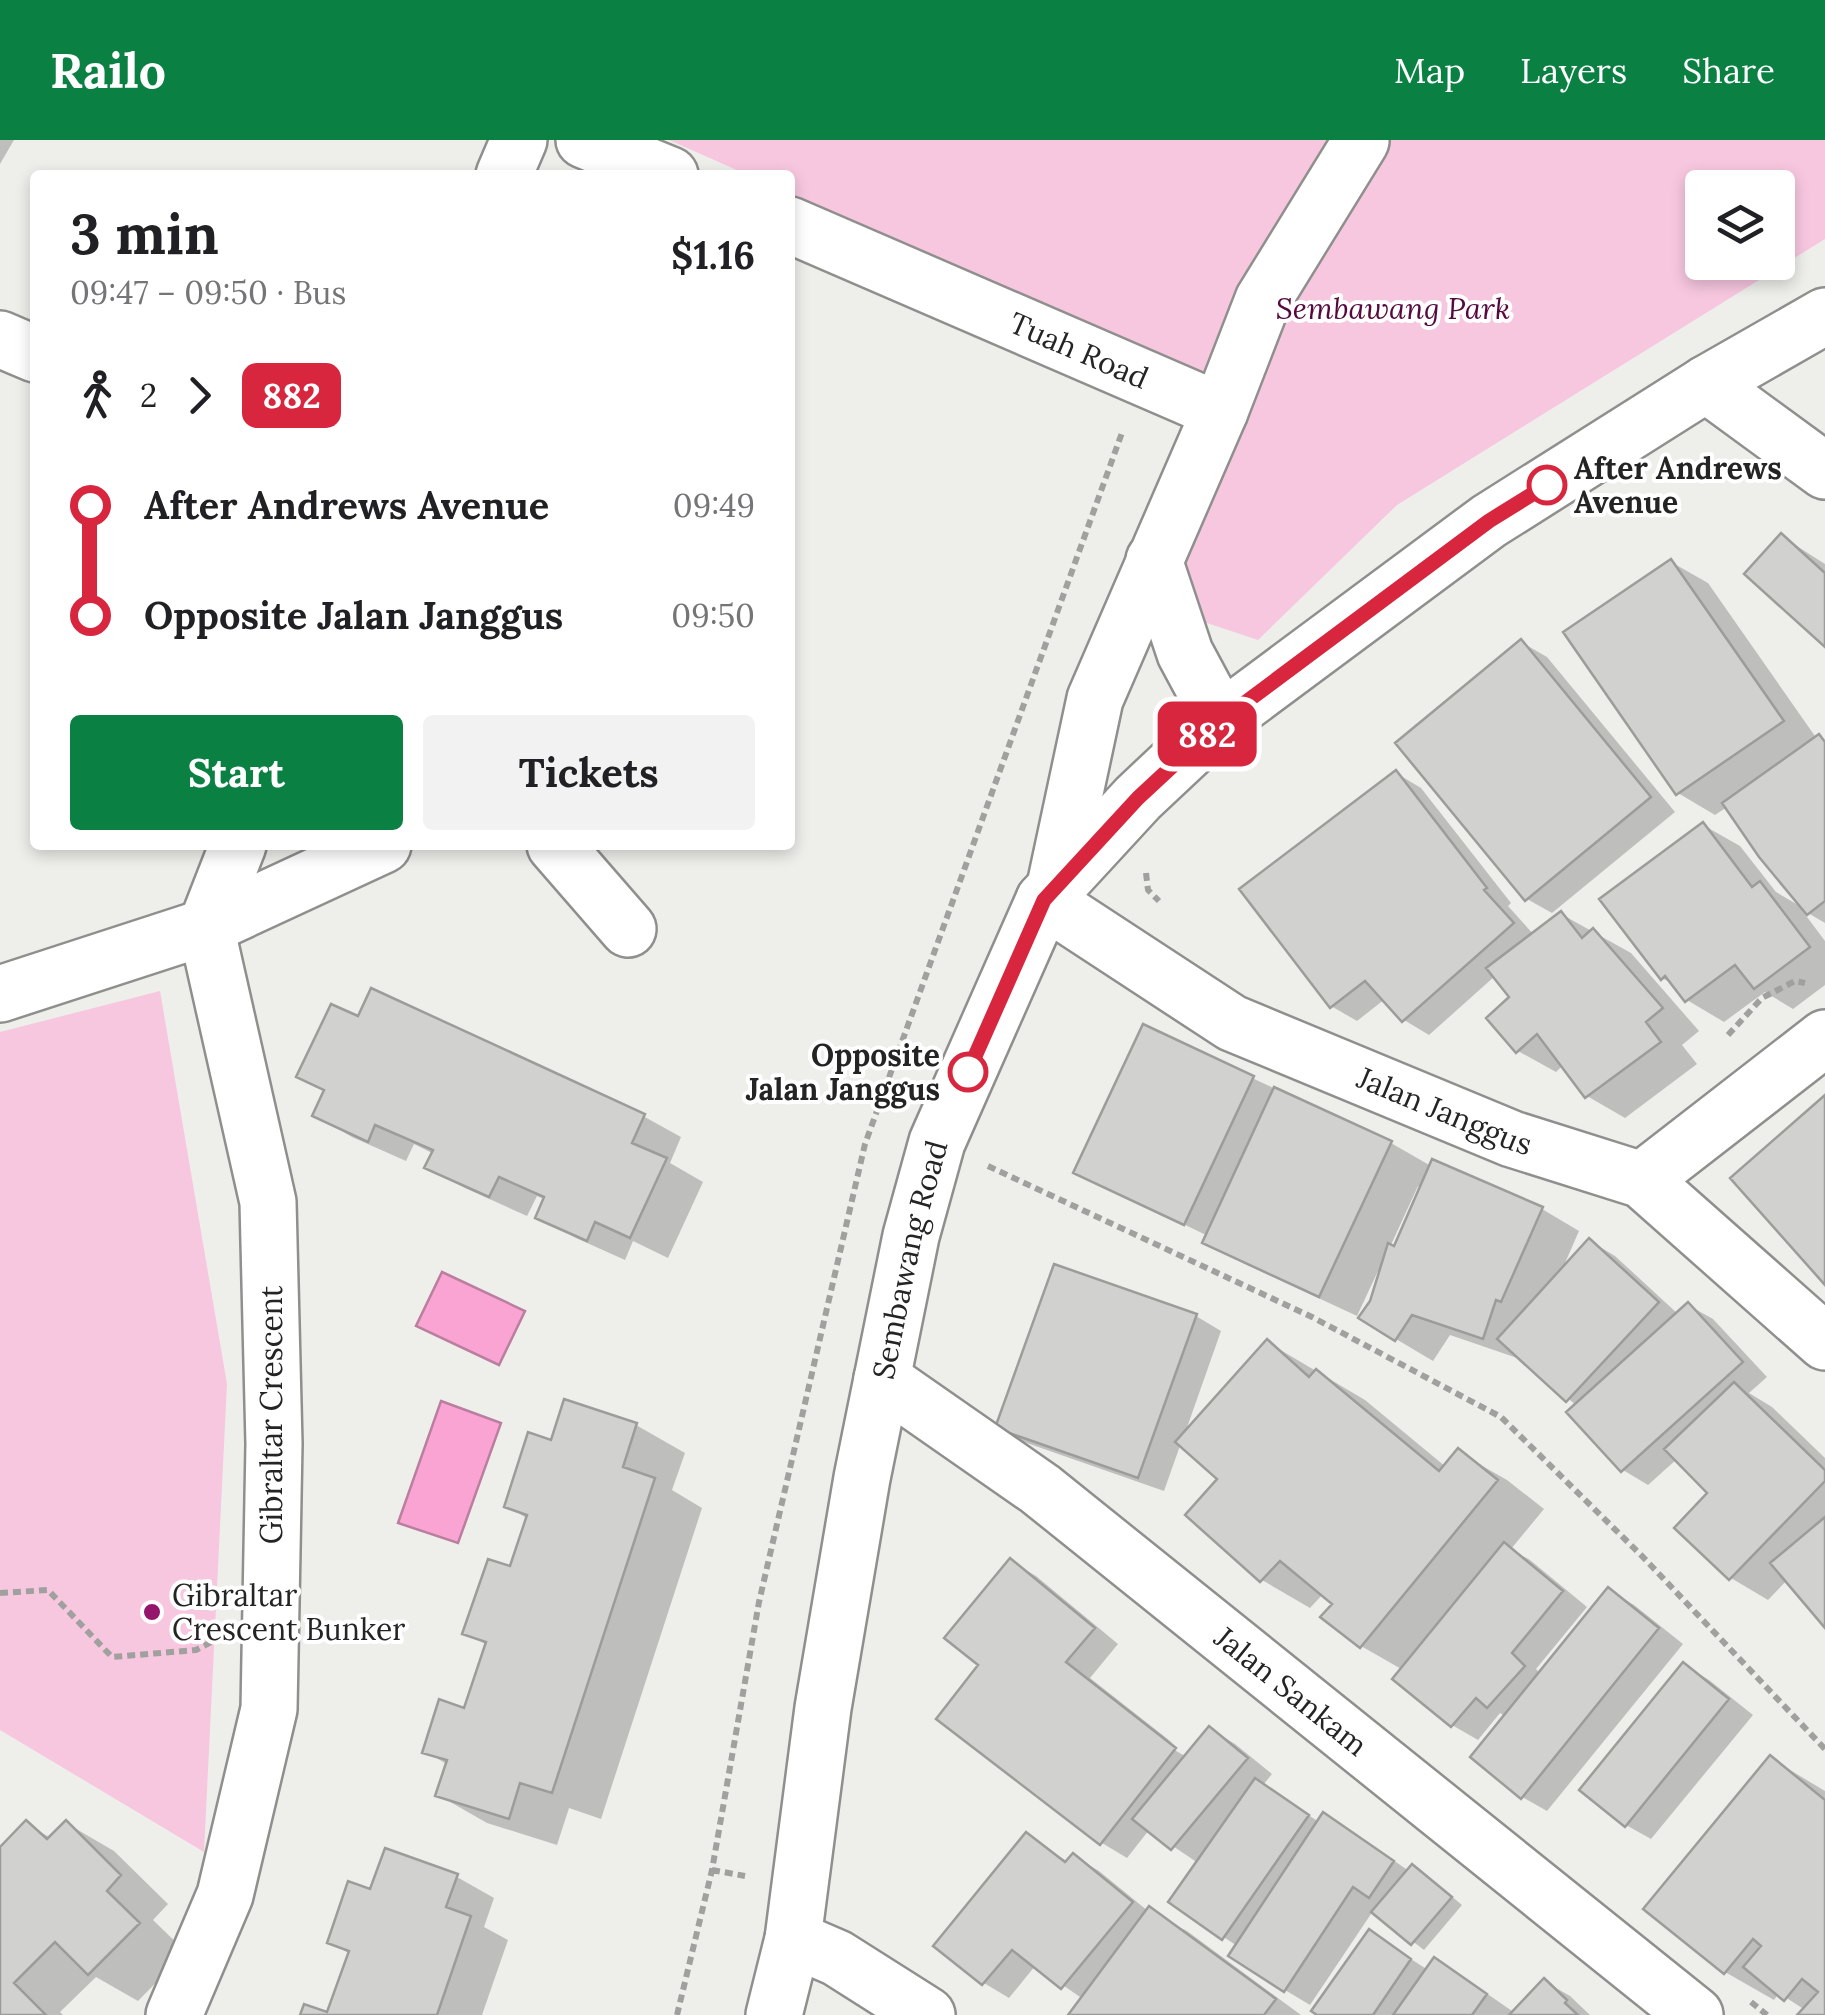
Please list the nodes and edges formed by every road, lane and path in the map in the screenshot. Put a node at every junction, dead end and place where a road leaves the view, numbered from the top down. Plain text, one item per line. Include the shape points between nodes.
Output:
1 (519, 140) edge
2 (584, 140) edge
3 (1361, 141) edge
4 (506, 170) edge
5 (658, 170) edge
6 (795, 227) edge
7 (1825, 316) edge
8 (0, 339) edge
9 (30, 352) edge
10 (1706, 384) junction
11 (1220, 411) junction
12 (1825, 471) edge
13 (1154, 560) junction
14 (1222, 720) junction
15 (236, 850) edge
16 (372, 850) edge
17 (559, 850) edge
18 (1144, 861) dead end
19 (1050, 893) junction
20 (1161, 903) dead end
21 (206, 927) junction
22 (628, 929) dead end
23 (1810, 985) dead end
24 (0, 994) edge
25 (1726, 1036) dead end
26 (1825, 1038) edge
27 (937, 1142) junction
28 (994, 1150) dead end
29 (992, 1168) junction
30 (1642, 1180) junction
31 (987, 1187) dead end
32 (1825, 1342) edge
33 (882, 1379) junction
34 (271, 1590) junction
35 (0, 1593) edge
36 (1825, 1749) edge
37 (793, 1940) junction
38 (174, 2015) edge
39 (774, 2015) edge
40 (927, 2015) edge
41 (1695, 2015) edge

1 - 4 street
2 - 5 street
3 - 11 street via 1263,300
6 - 11 street, Tuah Road
7 - 10 street, Sembawang Road
8 - 9 street
10 - 12 street
10 - 14 street, Sembawang Road via 1489,521
11 - 13 street
13 - 14 street via 1185,652
13 - 19 street via 1095,699
14 - 19 street, Sembawang Road
15 - 21 street
16 - 21 street
17 - 22 street
18 - 20 path via 1148,890
19 - 27 street, Sembawang Road
19 - 30 street, Jalan Janggus via 1232,1023 1512,1140
21 - 24 street
21 - 34 street, Gibraltar Crescent via 268,1202
23 - 25 path via 1796,981 1762,998
26 - 30 street
27 - 29 path
27 - 33 street, Sembawang Road
28 - 29 path
29 - 31 path
29 - 36 path via 1312,1317 1502,1418
30 - 32 street, Jalan Janggus
33 - 37 street, Sembawang Road via 823,1708
33 - 41 street, Jalan Sankam via 1040,1489
34 - 35 path via 246,1623 196,1650 112,1657 48,1590
34 - 38 street, Gibraltar Crescent via 269,1708 225,1895
37 - 39 street, Sembawang Road
37 - 40 street via 838,1958

